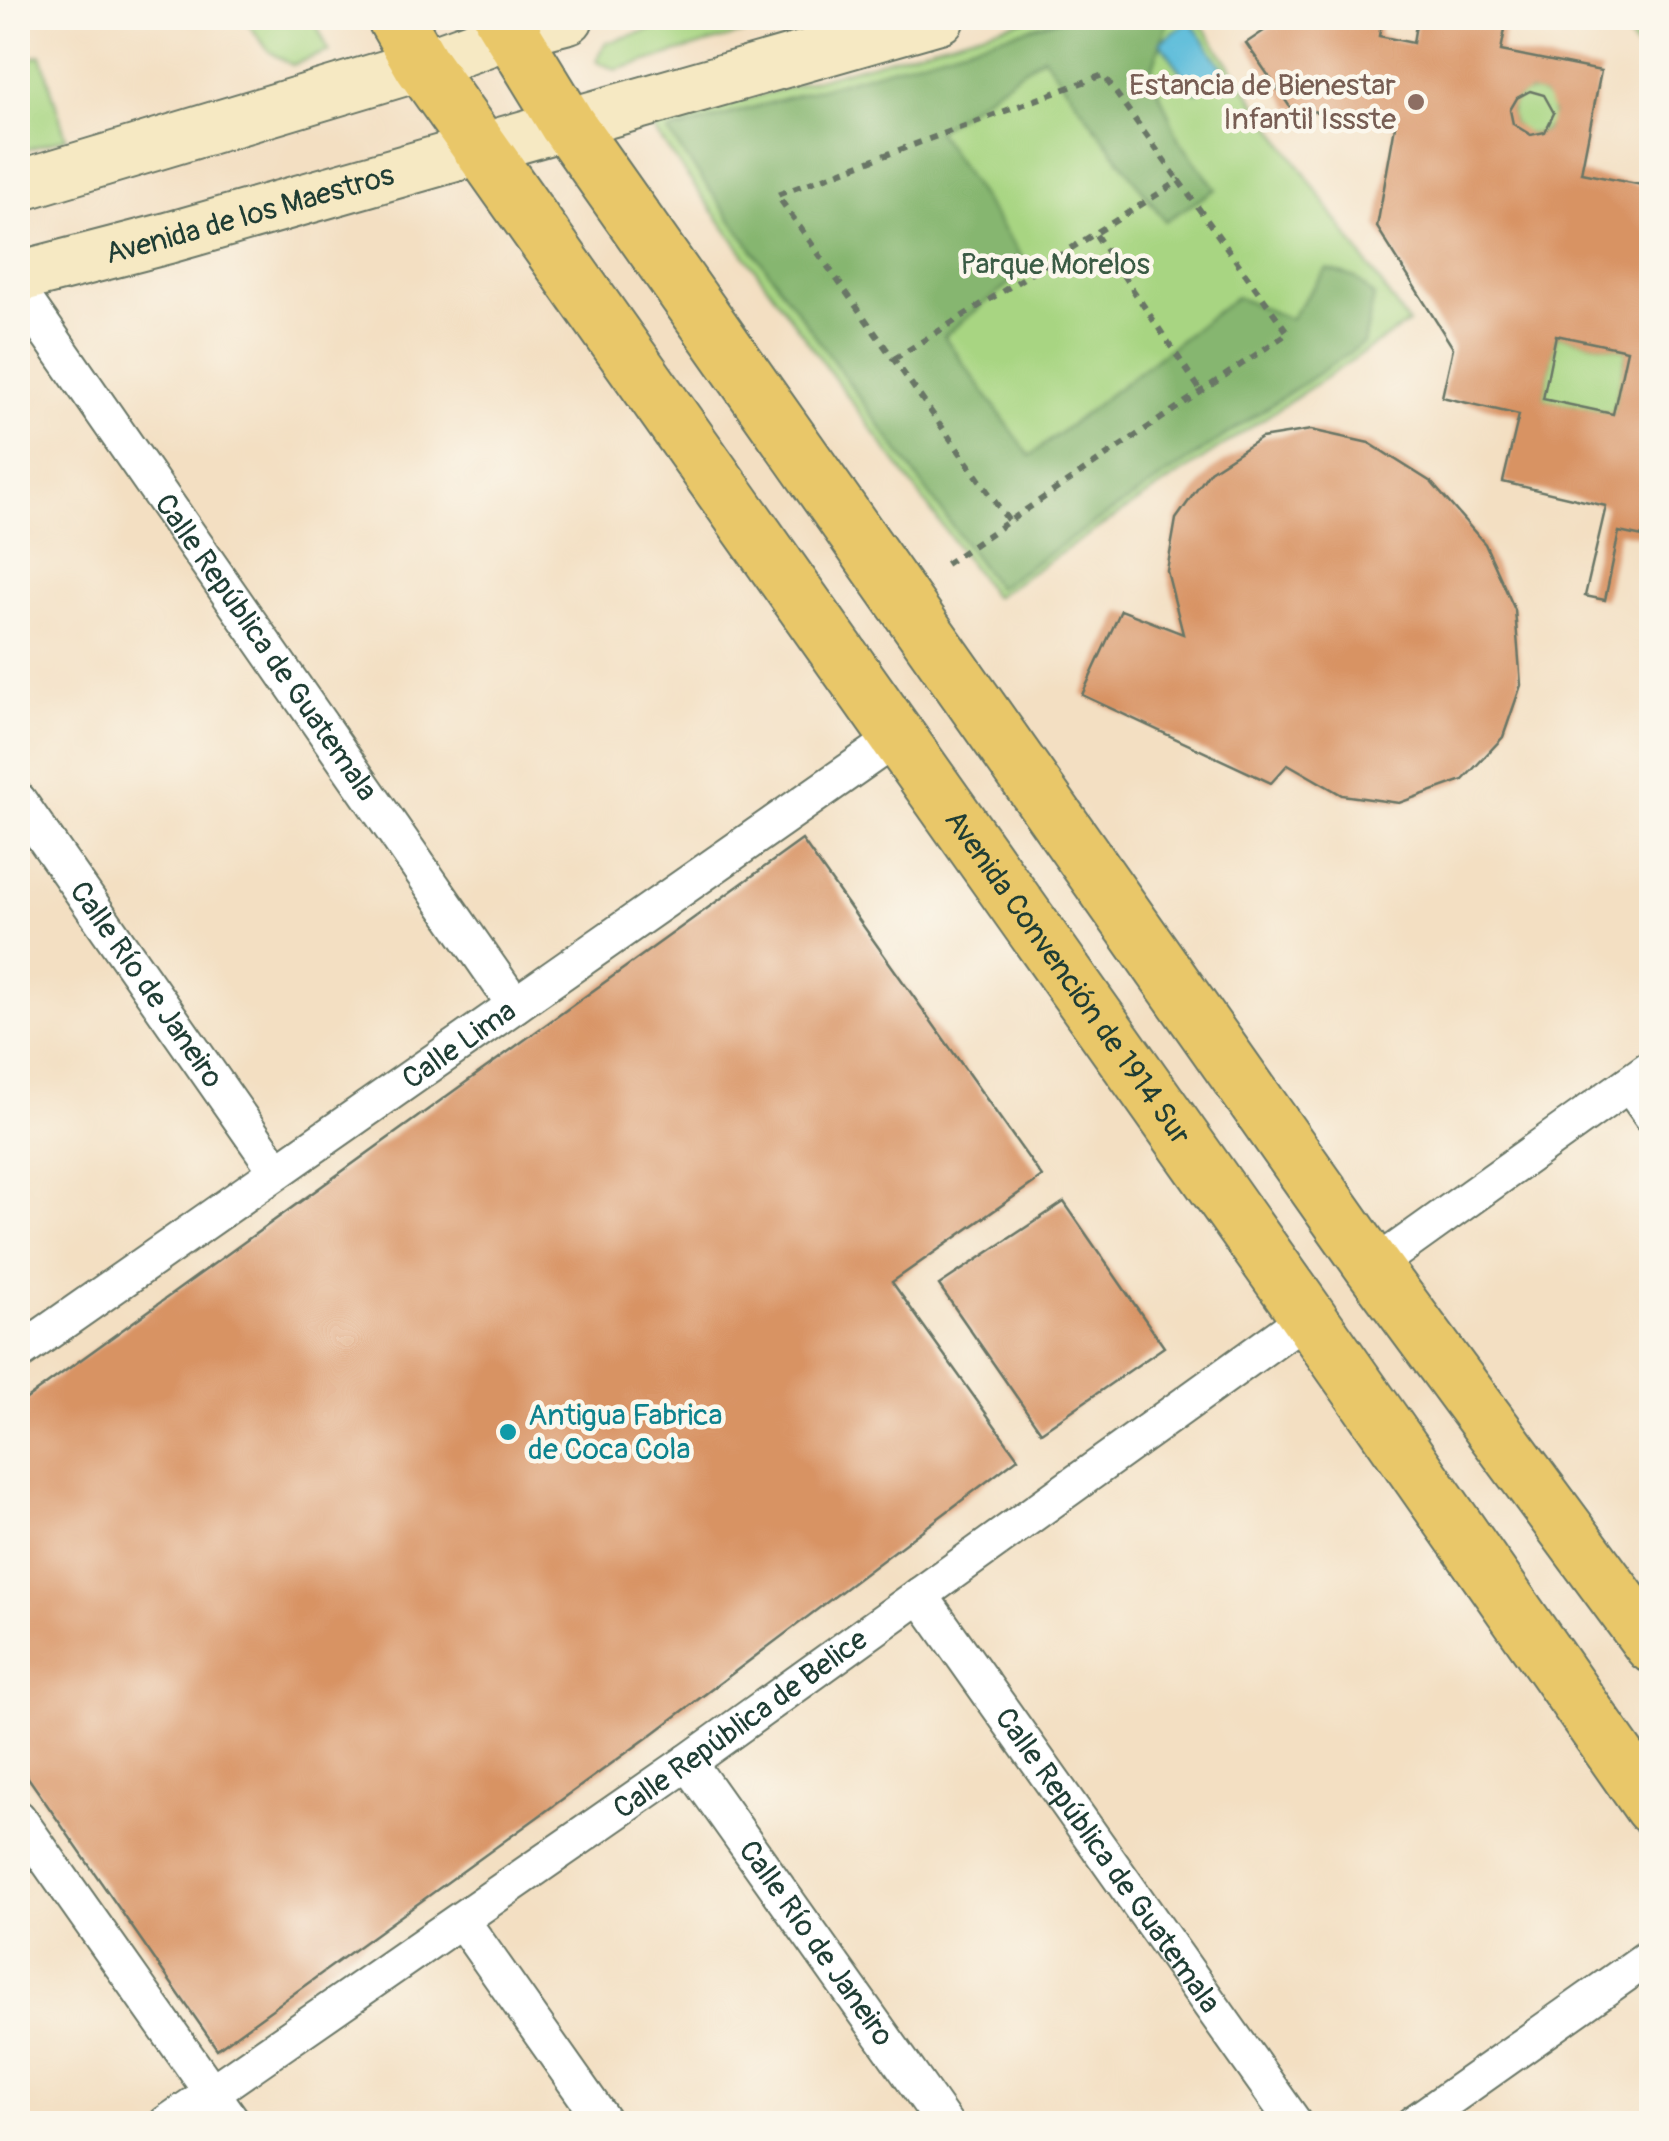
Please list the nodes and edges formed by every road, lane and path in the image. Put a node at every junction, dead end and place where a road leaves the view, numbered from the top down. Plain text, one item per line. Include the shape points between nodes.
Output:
1 (395, 18) edge
2 (568, 18) edge
3 (939, 18) edge
4 (506, 25) edge
5 (422, 65) junction
6 (567, 124) junction
7 (481, 148) junction
8 (1179, 181) junction
9 (18, 186) edge
10 (1096, 235) junction
11 (18, 277) edge
12 (18, 290) edge
13 (894, 359) junction
14 (1201, 391) junction
15 (1008, 520) junction
16 (944, 565) dead end
17 (898, 737) junction
18 (18, 800) edge
19 (515, 1005) junction
20 (1640, 1076) edge
21 (1652, 1116) edge
22 (277, 1171) junction
23 (1373, 1267) junction
24 (1308, 1316) junction
25 (24, 1335) edge
26 (920, 1595) junction
27 (1652, 1645) edge
28 (688, 1762) junction
29 (1652, 1807) edge
30 (18, 1818) edge
31 (462, 1921) junction
32 (1652, 1955) edge
33 (211, 2091) junction
34 (166, 2124) edge
35 (234, 2124) edge
36 (605, 2124) edge
37 (944, 2124) edge
38 (1295, 2124) edge
39 (1413, 2124) edge

1 - 5 main road, Avenida Convención de 1914 Sur
2 - 4 main road
3 - 6 main road, Avenida de los Maestros
4 - 5 main road
4 - 6 main road
5 - 7 main road, Avenida Convención de 1914 Sur
5 - 9 main road
6 - 7 main road, Avenida de los Maestros
6 - 23 main road
7 - 11 main road, Avenida de los Maestros
7 - 17 main road, Avenida Convención de 1914 Sur
8 - 10 path
8 - 13 path via 1103,75 777,195
8 - 14 path via 1288,333
10 - 13 path
10 - 14 path
12 - 19 street, Calle República de Guatemala
13 - 15 path
14 - 15 path
15 - 16 path
17 - 19 street, Calle Lima
17 - 24 main road, Avenida Convención de 1914 Sur
18 - 22 street, Calle Río de Janeiro
19 - 22 street, Calle Lima
20 - 21 street
20 - 23 street
22 - 25 street, Calle Lima
23 - 27 main road
24 - 26 street, Calle República de Belice
24 - 29 main road, Avenida Convención de 1914 Sur
26 - 28 street, Calle República de Belice
26 - 38 street, Calle República de Guatemala
28 - 31 street, Calle República de Belice
28 - 37 street, Calle Río de Janeiro
30 - 33 street
31 - 33 street, Calle República de Belice
31 - 36 street
32 - 39 street
33 - 34 street, Calle República de Belice
33 - 35 street

